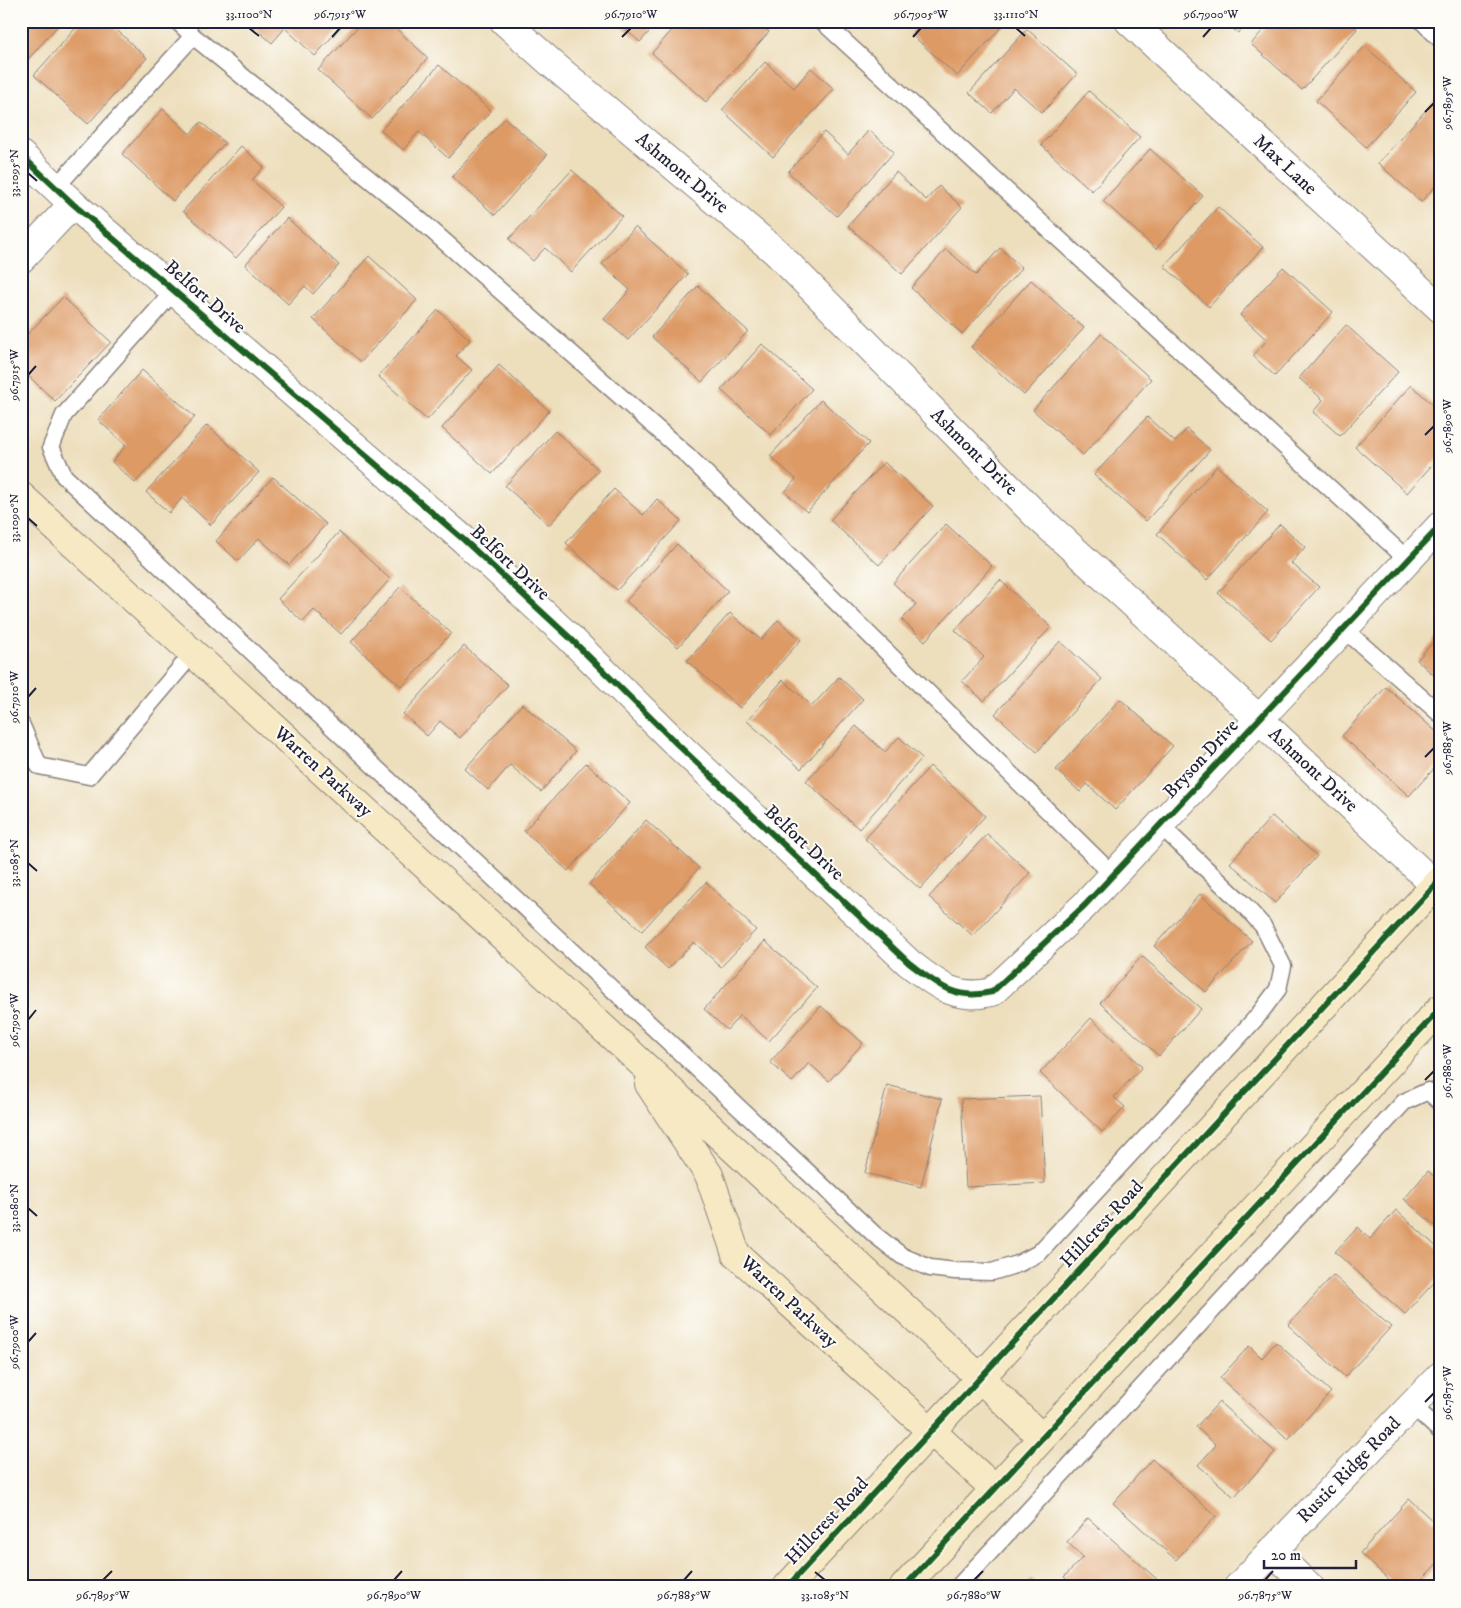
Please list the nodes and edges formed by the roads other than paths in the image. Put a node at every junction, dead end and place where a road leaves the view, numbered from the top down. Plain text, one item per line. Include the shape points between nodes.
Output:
1 (177, 21) edge
2 (504, 21) edge
3 (822, 21) edge
4 (1129, 21) edge
5 (1422, 21) edge
6 (193, 36) junction
7 (1440, 38) edge
8 (21, 155) edge
9 (65, 196) junction
10 (21, 259) edge
11 (174, 290) junction
12 (1440, 308) edge
13 (21, 496) edge
14 (1440, 526) edge
15 (1408, 560) junction
16 (1344, 629) junction
17 (193, 653) junction
18 (1440, 714) edge
19 (1259, 719) junction
20 (21, 724) edge
21 (1160, 825) junction
22 (1113, 875) junction
23 (1438, 885) edge
24 (972, 994) joint
25 (1440, 1009) edge
26 (624, 1047) junction
27 (1440, 1102) edge
28 (1440, 1376) edge
29 (980, 1378) junction
30 (1412, 1405) junction
31 (1440, 1431) edge
32 (931, 1432) junction
33 (1042, 1438) junction
34 (995, 1490) junction
35 (1271, 1551) junction
36 (787, 1587) edge
37 (904, 1587) edge
38 (958, 1587) edge
39 (1238, 1587) edge
40 (1310, 1587) edge

1 - 6 lane
2 - 19 street, Ashmont Drive via 775,251 1036,515
3 - 15 lane
4 - 12 street, Max Lane
5 - 7 lane
6 - 9 lane
6 - 22 lane via 420,220 688,456
8 - 9 street, Belfort Drive
9 - 10 street
9 - 11 street, Belfort Drive
11 - 21 lane via 64,415 51,447 64,476 875,1235 902,1256 930,1268 992,1272 1039,1253 1257,1017 1278,989 1283,966 1263,926
11 - 24 street, Belfort Drive via 464,540 909,963 941,987 958,994
13 - 17 main road, Warren Parkway
14 - 15 street, Bryson Drive
15 - 16 street, Bryson Drive
16 - 18 lane
16 - 19 street, Bryson Drive
17 - 20 lane via 89,776 39,766
17 - 26 main road, Warren Parkway
19 - 21 street, Bryson Drive
19 - 23 street, Ashmont Drive
21 - 22 street, Bryson Drive
22 - 24 street, Bryson Drive via 992,992
23 - 29 main road, Hillcrest Road
25 - 33 main road
26 - 29 main road, Warren Parkway
26 - 32 main road, Warren Parkway via 709,1175 736,1254
27 - 38 lane via 1428,1091 1404,1102
28 - 30 street, Rustic Ridge Road
29 - 32 main road, Hillcrest Road
29 - 33 main road, Warren Parkway
30 - 31 lane
30 - 35 street, Rustic Ridge Road
32 - 34 main road, Warren Parkway
32 - 36 main road, Hillcrest Road
33 - 34 main road
34 - 37 main road
35 - 39 street, Rustic Ridge Road
35 - 40 street

